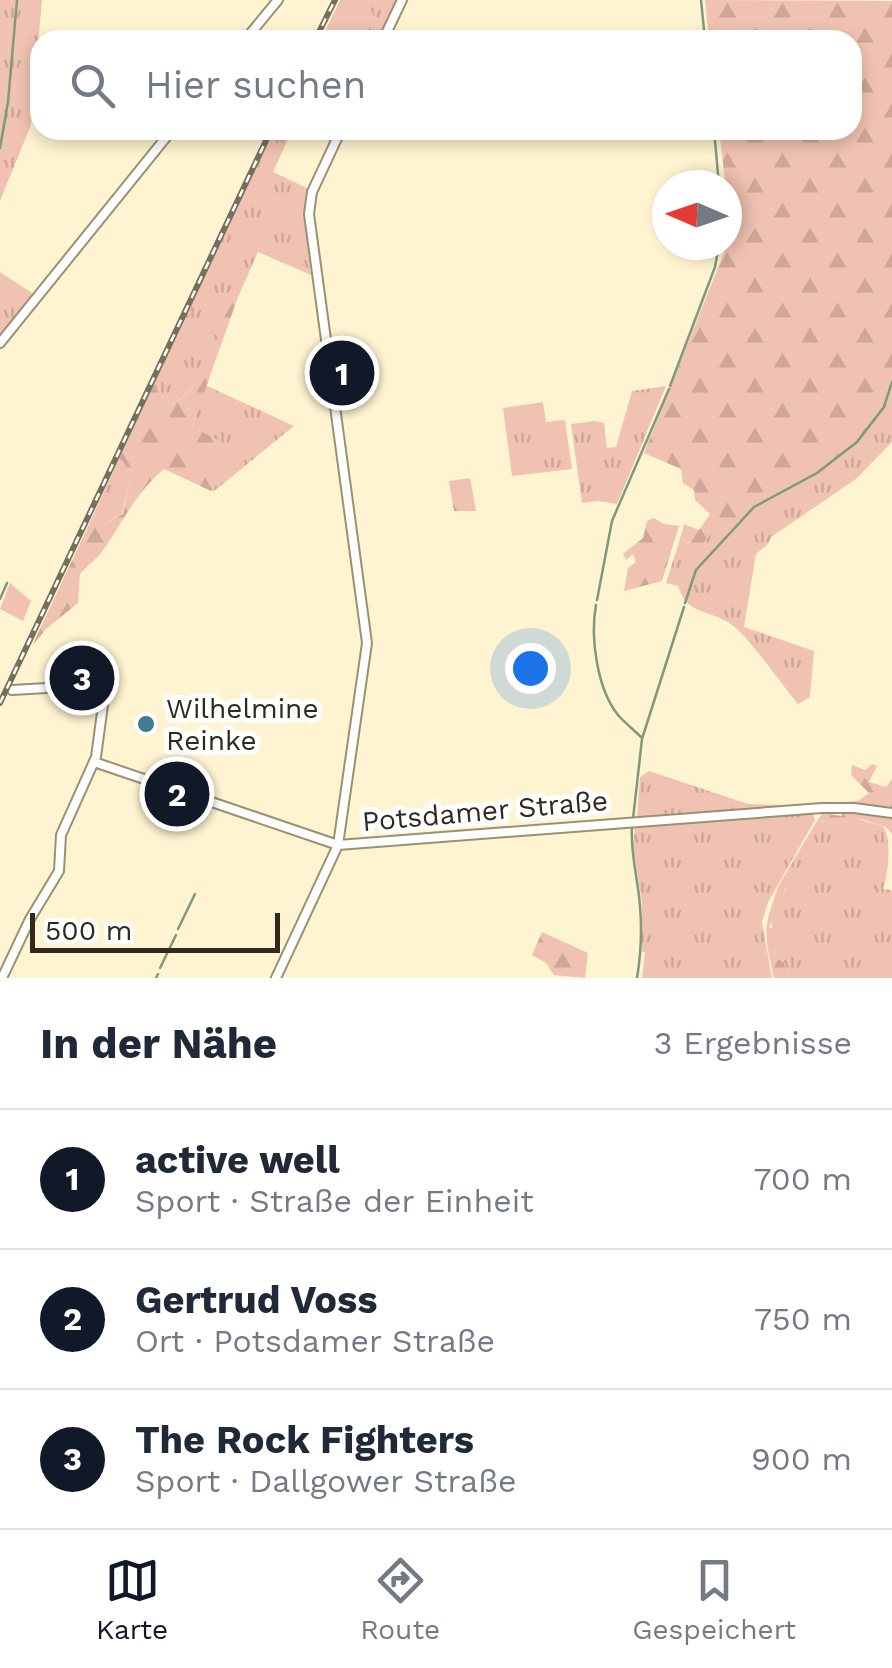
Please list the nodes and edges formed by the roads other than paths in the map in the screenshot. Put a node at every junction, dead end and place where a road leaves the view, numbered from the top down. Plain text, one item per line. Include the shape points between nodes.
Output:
1 (278, 0) edge
2 (402, 0) edge
3 (253, 30) edge
4 (388, 30) edge
5 (164, 140) edge
6 (336, 140) edge
7 (0, 343) edge
8 (12, 690) dead end
9 (94, 762) junction
10 (892, 813) edge
11 (338, 845) junction
12 (2, 978) edge
13 (276, 978) edge

1 - 3 street
2 - 4 street
5 - 7 street
6 - 11 street via 309,214 367,642
8 - 9 street via 102,688
9 - 11 street, Potsdamer Straße
9 - 12 street via 64,828 59,871
10 - 11 street, Potsdamer Straße via 804,810
11 - 13 street

